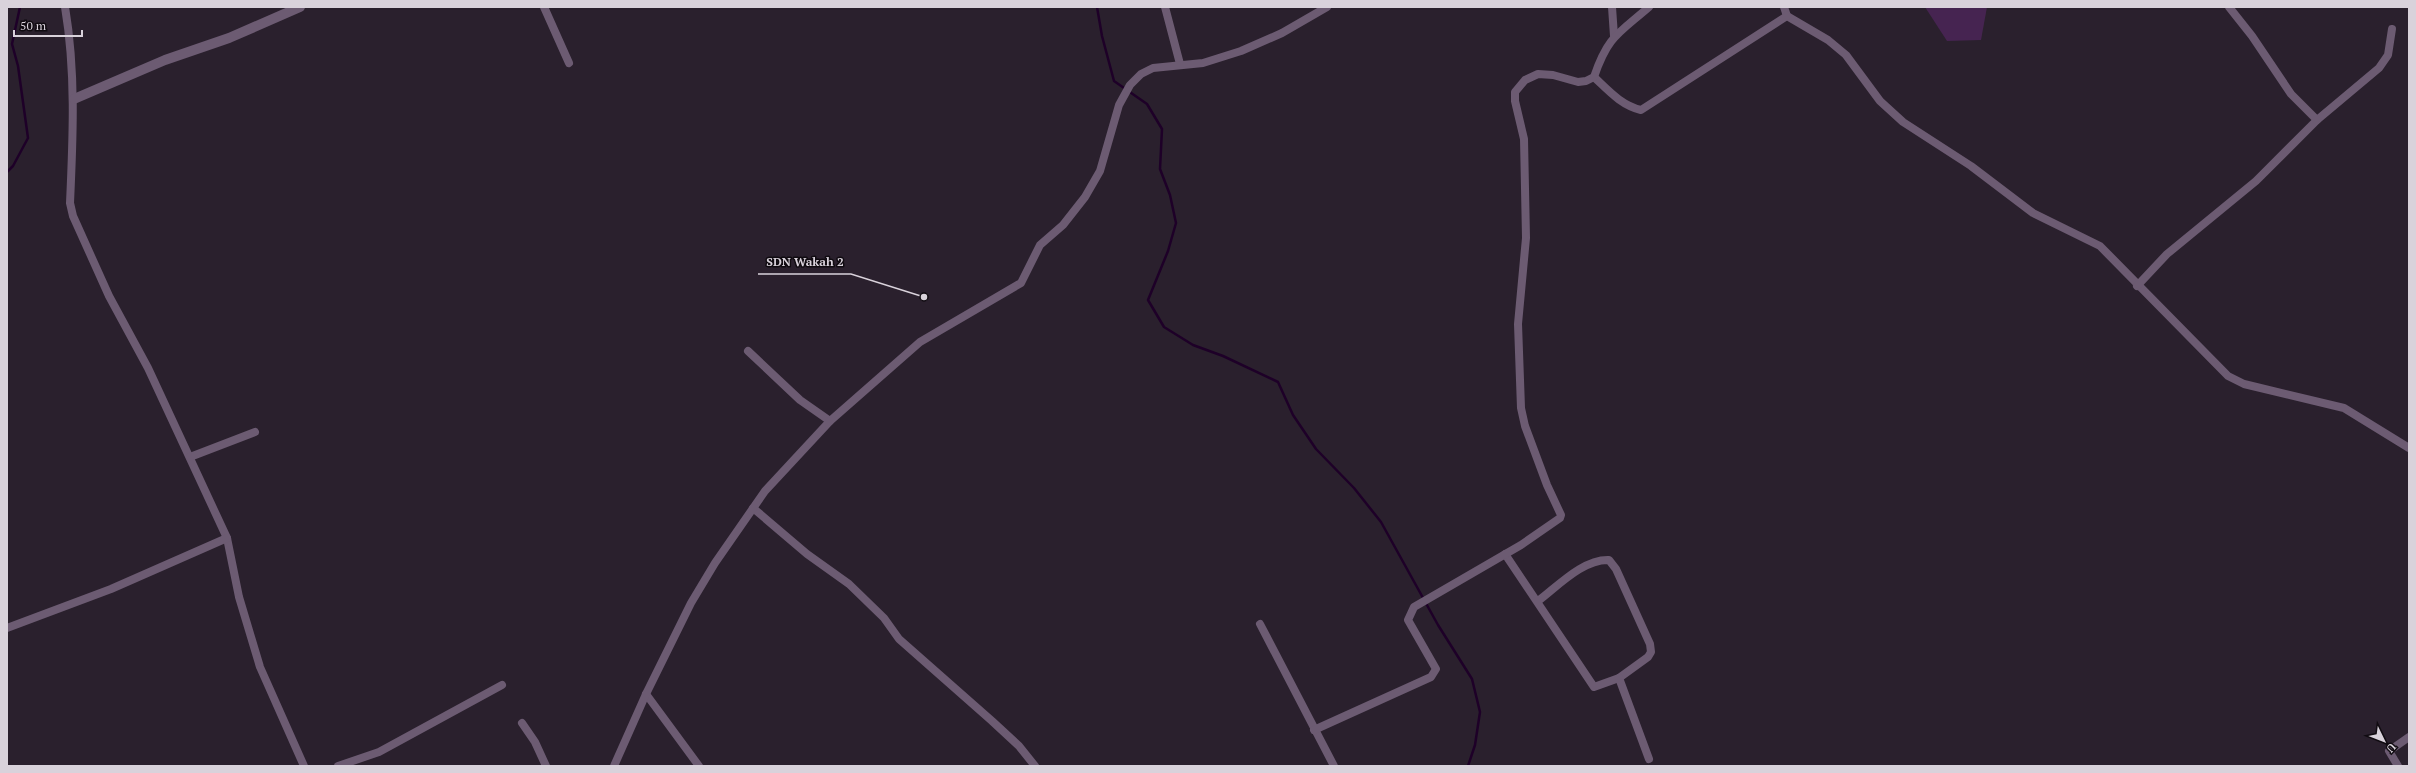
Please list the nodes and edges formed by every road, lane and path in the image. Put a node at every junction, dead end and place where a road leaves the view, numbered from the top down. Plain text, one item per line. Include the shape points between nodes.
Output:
1 (65, 7) edge
2 (544, 7) edge
3 (1165, 7) edge
4 (1327, 7) edge
5 (1612, 7) edge
6 (1649, 7) edge
7 (1784, 7) edge
8 (2229, 7) edge
9 (295, 8) edge
10 (1787, 16) junction
11 (2392, 29) dead end
12 (1614, 36) junction
13 (569, 63) dead end
14 (1180, 64) junction
15 (1594, 77) junction
16 (74, 99) junction
17 (2317, 120) junction
18 (2137, 286) junction
19 (748, 351) dead end
20 (830, 421) junction
21 (255, 432) dead end
22 (2409, 448) edge
23 (190, 457) junction
24 (753, 508) junction
25 (227, 538) junction
26 (1505, 554) junction
27 (1538, 601) junction
28 (1260, 624) dead end
29 (7, 628) edge
30 (1619, 678) junction
31 (502, 685) dead end
32 (646, 694) junction
33 (522, 723) dead end
34 (1314, 730) junction
35 (2409, 737) edge
36 (1649, 759) dead end
37 (304, 766) edge
38 (338, 766) edge
39 (546, 766) edge
40 (614, 766) edge
41 (699, 766) edge
42 (1035, 766) edge
43 (1334, 766) edge
44 (2398, 766) edge

1 - 16 street via 71,42
2 - 13 street
3 - 14 street
4 - 14 street via 1282,33 1241,51 1203,63
5 - 12 street
6 - 12 street
7 - 10 street
8 - 17 street via 2291,94
9 - 16 street via 229,38 165,60
10 - 15 street via 1641,110 1618,100
10 - 18 street via 1828,40 1846,55 1880,101 1903,122 1971,166 2033,213 2100,246
11 - 17 street via 2388,55 2379,68
12 - 15 street via 1601,57
14 - 20 street via 1153,68 1141,74 1130,85 1119,105 1100,171 1085,197 1063,225 1040,246 1021,283 920,342
15 - 26 street via 1578,82 1538,74 1525,80 1515,92 1524,140 1526,238 1518,324 1521,408 1547,485 1561,515 1558,520
16 - 23 street via 70,203 73,216 109,296 148,368
17 - 18 street via 2256,181 2167,254
18 - 22 street via 2228,376 2244,384 2344,408
19 - 20 street via 800,400
20 - 24 street
21 - 23 street
23 - 25 street
24 - 32 street via 691,603
24 - 42 street via 807,554 849,584 884,618 899,639 992,720
25 - 29 street via 111,589
25 - 37 street via 239,597 260,667
26 - 27 street
26 - 34 street via 1426,598 1410,612 1410,625 1436,669 1431,677
27 - 30 street via 1594,687
27 - 30 street via 1569,577 1595,562 1609,560 1616,569 1650,644 1651,652 1641,664
28 - 34 street
30 - 36 street
31 - 38 street via 378,752
32 - 40 street
32 - 41 street
33 - 39 street via 535,742
34 - 43 street
35 - 44 street via 2389,752

